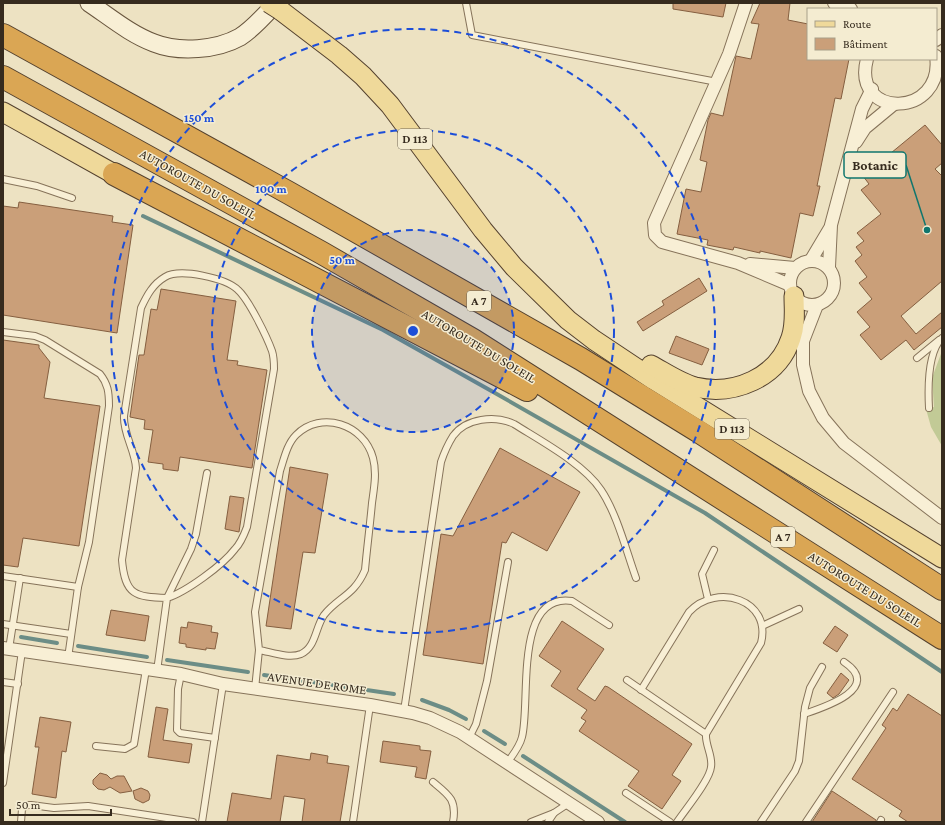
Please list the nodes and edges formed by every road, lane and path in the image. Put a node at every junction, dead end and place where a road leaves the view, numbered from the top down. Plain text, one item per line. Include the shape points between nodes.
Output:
1 (89, 3) edge
2 (466, 3) edge
3 (746, 3) edge
4 (275, 5) edge
5 (3, 35) edge
6 (867, 60) edge
7 (938, 60) edge
8 (3, 77) edge
9 (717, 82) junction
10 (872, 89) junction
11 (942, 94) edge
12 (926, 96) junction
13 (894, 104) junction
14 (3, 112) edge
15 (3, 124) edge
16 (849, 151) junction
17 (114, 174) junction
18 (3, 179) edge
19 (72, 198) dead end
20 (831, 225) junction
21 (811, 260) junction
22 (738, 263) junction
23 (829, 267) junction
24 (795, 268) junction
25 (532, 286) junction
26 (792, 290) junction
27 (817, 305) junction
28 (3, 332) edge
29 (941, 339) edge
30 (917, 358) dead end
31 (929, 408) dead end
32 (698, 431) junction
33 (624, 436) junction
34 (207, 473) dead end
35 (942, 518) edge
36 (714, 550) dead end
37 (942, 558) edge
38 (508, 562) dead end
39 (942, 573) edge
40 (3, 576) edge
41 (20, 578) junction
42 (636, 578) dead end
43 (78, 587) junction
44 (942, 589) edge
45 (167, 598) junction
46 (708, 599) junction
47 (799, 609) dead end
48 (3, 624) edge
49 (609, 625) dead end
50 (12, 626) junction
51 (762, 626) junction
52 (71, 634) junction
53 (942, 638) edge
54 (6, 648) edge
55 (258, 650) junction
56 (22, 651) junction
57 (68, 658) junction
58 (844, 662) dead end
59 (822, 667) dead end
60 (151, 670) junction
61 (181, 674) junction
62 (627, 680) dead end
63 (3, 682) edge
64 (18, 684) junction
65 (223, 684) junction
66 (255, 688) junction
67 (641, 690) junction
68 (893, 692) dead end
69 (370, 704) junction
70 (404, 711) junction
71 (804, 714) junction
72 (706, 734) junction
73 (215, 738) junction
74 (469, 738) junction
75 (96, 746) dead end
76 (508, 763) junction
77 (4, 774) edge
78 (433, 782) dead end
79 (3, 783) edge
80 (626, 793) dead end
81 (569, 803) junction
82 (554, 813) junction
83 (21, 822) edge
84 (193, 822) edge
85 (202, 822) edge
86 (353, 822) edge
87 (453, 822) edge
88 (531, 822) edge
89 (548, 822) edge
90 (598, 822) edge
91 (670, 822) edge
92 (677, 822) edge
93 (761, 822) edge
94 (806, 822) edge

1 - 4 street via 148,40 168,47 186,48 206,47 239,37
2 - 9 lane via 472,34
3 - 9 street
4 - 25 main road, D 113 via 364,76 390,105 483,230
5 - 32 highway, A 7 via 310,204 581,359
6 - 10 street via 866,73
7 - 12 street via 937,78
8 - 33 highway, AUTOROUTE DU SOLEIL / A 7 via 322,253 473,340
9 - 22 street via 654,223 654,235 662,242
10 - 13 street via 885,101
10 - 16 street via 862,109
11 - 12 street
12 - 13 street via 905,105
13 - 16 street via 865,128
14 - 17 main road
15 - 17 main road
16 - 20 street
17 - 33 highway via 541,397
18 - 19 lane via 37,186
20 - 21 street
20 - 23 street
21 - 23 street
21 - 24 street
22 - 24 street
22 - 26 street
23 - 27 street via 835,279 833,292
24 - 26 street via 792,273
25 - 26 main road via 599,334 662,371 694,386 713,390 736,389 753,382 781,357 791,338 795,320
25 - 37 main road, D 113 via 573,324 642,372
26 - 27 street via 804,304
27 - 35 street via 803,341 803,365 809,391 823,418 844,443
28 - 43 lane via 35,336 45,340 100,374 109,391 89,542
29 - 30 lane
29 - 31 lane via 933,356 929,376
32 - 39 highway
32 - 44 highway, A 7
33 - 53 highway, AUTOROUTE DU SOLEIL / A 7
34 - 45 lane via 191,550
36 - 46 lane via 702,574
38 - 74 lane via 487,681 476,724
40 - 41 lane
41 - 43 lane
41 - 50 lane
42 - 70 lane via 608,501 601,489 583,470 505,420 482,420 469,424 454,435 441,462
43 - 52 lane
45 - 45 lane via 178,595 225,560 242,539 247,527 274,370 272,351 246,299 238,289 209,277 177,274 166,276 154,286 141,308 124,424 136,468 122,560 123,574 127,585 134,593 144,598
45 - 60 lane
46 - 51 lane via 722,596 737,599 755,611
46 - 67 lane via 696,604 689,612
47 - 51 lane
48 - 50 lane
49 - 76 lane via 572,601 565,600 546,607 538,616 529,646 522,738
50 - 52 lane
50 - 54 lane
51 - 72 lane via 761,643
52 - 57 lane
54 - 56 street, AVENUE DE ROME
55 - 55 lane via 255,612 280,471 288,448 295,436 309,425 341,424 356,430 373,457 375,474 365,570 360,582 325,614 307,650 299,655 289,656
55 - 66 lane
56 - 57 street, AVENUE DE ROME
56 - 64 lane
57 - 60 street, AVENUE DE ROME
58 - 71 lane via 853,668 856,675 850,692 830,706
59 - 71 lane via 810,688
60 - 61 street, AVENUE DE ROME
60 - 75 lane via 134,744 125,749
61 - 65 street, AVENUE DE ROME
61 - 73 lane via 177,730 180,733
62 - 67 lane
63 - 64 lane
64 - 77 lane
65 - 66 street, AVENUE DE ROME
65 - 73 lane
66 - 69 street, AVENUE DE ROME
67 - 72 lane
68 - 94 lane
69 - 70 street, AVENUE DE ROME
69 - 86 lane
70 - 74 street, AVENUE DE ROME via 445,724
71 - 93 lane via 799,761
72 - 92 lane via 711,761 710,772
73 - 85 lane
74 - 76 street, AVENUE DE ROME
76 - 81 street, AVENUE DE ROME
77 - 79 lane
78 - 87 lane via 453,801
80 - 91 lane
81 - 82 lane
81 - 90 street, AVENUE DE ROME
82 - 88 lane
82 - 89 lane
83 - 84 lane via 22,809 26,805 54,808 88,806

